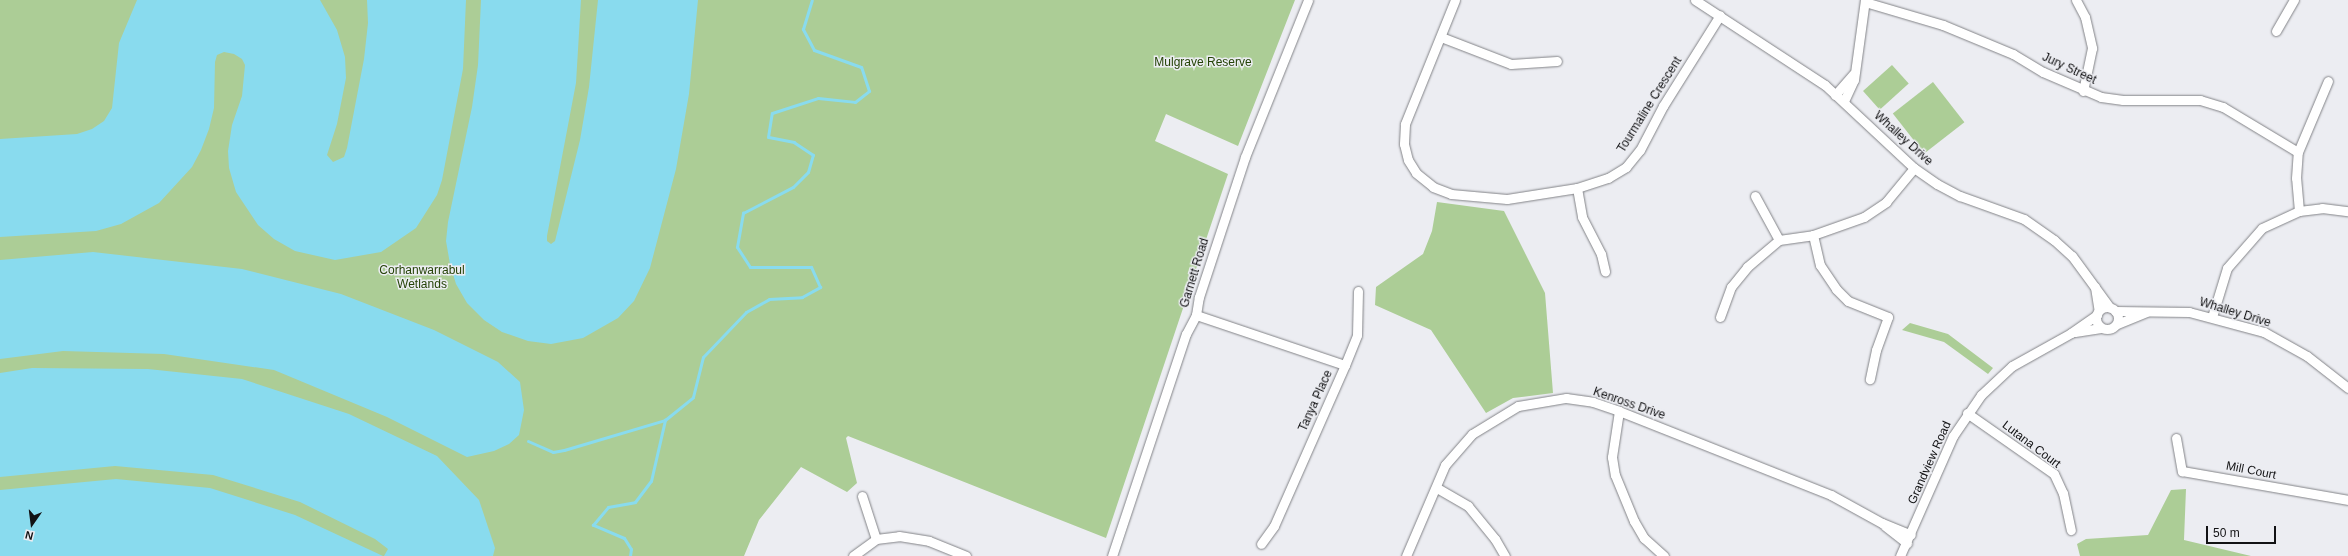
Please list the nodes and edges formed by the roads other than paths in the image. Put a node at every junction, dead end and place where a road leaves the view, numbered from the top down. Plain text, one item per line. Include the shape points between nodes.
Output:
1 (1308, 0) edge
2 (1455, 0) edge
3 (1695, 0) edge
4 (2076, 0) edge
5 (2294, 0) edge
6 (1865, 4) edge
7 (1720, 15) junction
8 (2276, 31) dead end
9 (1441, 36) junction
10 (1557, 61) dead end
11 (1855, 72) junction
12 (2328, 81) dead end
13 (2083, 91) junction
14 (1836, 95) junction
15 (1844, 101) junction
16 (2298, 152) junction
17 (1914, 168) junction
18 (1577, 188) junction
19 (1755, 196) dead end
20 (2299, 211) junction
21 (2348, 211) edge
22 (1813, 235) junction
23 (1778, 240) junction
24 (1606, 272) dead end
25 (2094, 287) junction
26 (1358, 291) dead end
27 (2113, 310) junction
28 (2147, 312) junction
29 (2098, 313) junction
30 (1196, 315) junction
31 (2212, 316) junction
32 (1720, 317) dead end
33 (2117, 324) junction
34 (2101, 328) junction
35 (2071, 333) junction
36 (1345, 365) junction
37 (1870, 379) dead end
38 (2348, 388) edge
39 (1619, 411) junction
40 (1967, 413) junction
41 (2176, 438) dead end
42 (1437, 488) junction
43 (862, 496) dead end
44 (2348, 500) edge
45 (2071, 530) dead end
46 (876, 539) junction
47 (1909, 539) junction
48 (1261, 544) dead end
49 (853, 556) edge
50 (966, 556) edge
51 (1112, 556) edge
52 (1406, 556) edge
53 (1505, 556) edge
54 (1664, 556) edge
55 (1900, 556) edge

1 - 30 street, Garnett Road via 1246,157 1199,297
2 - 9 street, Tourmaline Crescent
3 - 7 street, Whalley Drive
4 - 13 street via 2085,17 2092,48
5 - 8 street
6 - 11 street
6 - 13 street, Jury Street via 1943,25 2013,54
7 - 14 street, Whalley Drive
7 - 18 street, Tourmaline Crescent via 1663,106 1640,150 1626,167 1608,178
9 - 10 street via 1511,64
9 - 18 street, Tourmaline Crescent via 1405,124 1404,144 1408,160 1416,173 1433,187 1452,194 1508,199
11 - 14 street
11 - 15 street
12 - 16 street
13 - 16 street, Jury Street via 2123,100 2200,100 2223,107
14 - 15 street, Whalley Drive
15 - 17 street, Whalley Drive
16 - 20 street via 2296,178
17 - 22 street via 1886,202 1864,217
17 - 25 street, Whalley Drive via 1960,196 2024,219 2072,256
18 - 24 street via 1582,217 1601,254
19 - 23 street
20 - 21 street via 2322,208
20 - 31 street via 2262,228 2236,255 2227,268
22 - 23 street
22 - 37 street via 1820,265 1836,289 1848,301 1888,317 1876,350
23 - 32 street via 1747,267 1731,287
25 - 27 street, Whalley Drive via 2101,292
25 - 29 street, Whalley Drive
26 - 36 street via 1358,335
27 - 28 street, Whalley Drive
27 - 29 street
27 - 33 street via 2118,317
28 - 31 street, Whalley Drive via 2189,312
28 - 33 street, Whalley Drive
29 - 34 street via 2096,321
29 - 35 street, Grandview Road
30 - 36 street, Tanya Place
30 - 51 street, Garnett Road via 1186,334
31 - 38 street, Whalley Drive via 2264,332 2307,356
33 - 34 street via 2108,329
34 - 35 street, Grandview Road
35 - 40 street, Grandview Road via 2012,366 1981,395
36 - 48 street, Tanya Place via 1274,526
39 - 42 street, Kenross Drive via 1593,402 1566,398 1518,406 1472,434 1445,465
39 - 47 street, Kenross Drive via 1831,495
39 - 54 street via 1612,457 1614,475 1644,538
40 - 45 street, Lutana Court via 2054,474 2063,493
40 - 47 street, Grandview Road via 1951,442
41 - 44 street, Mill Court via 2182,471
42 - 52 street, Kenross Drive
42 - 53 street via 1468,506 1495,539
43 - 46 street
46 - 49 street
46 - 50 street via 914,537
47 - 55 street, Grandview Road

